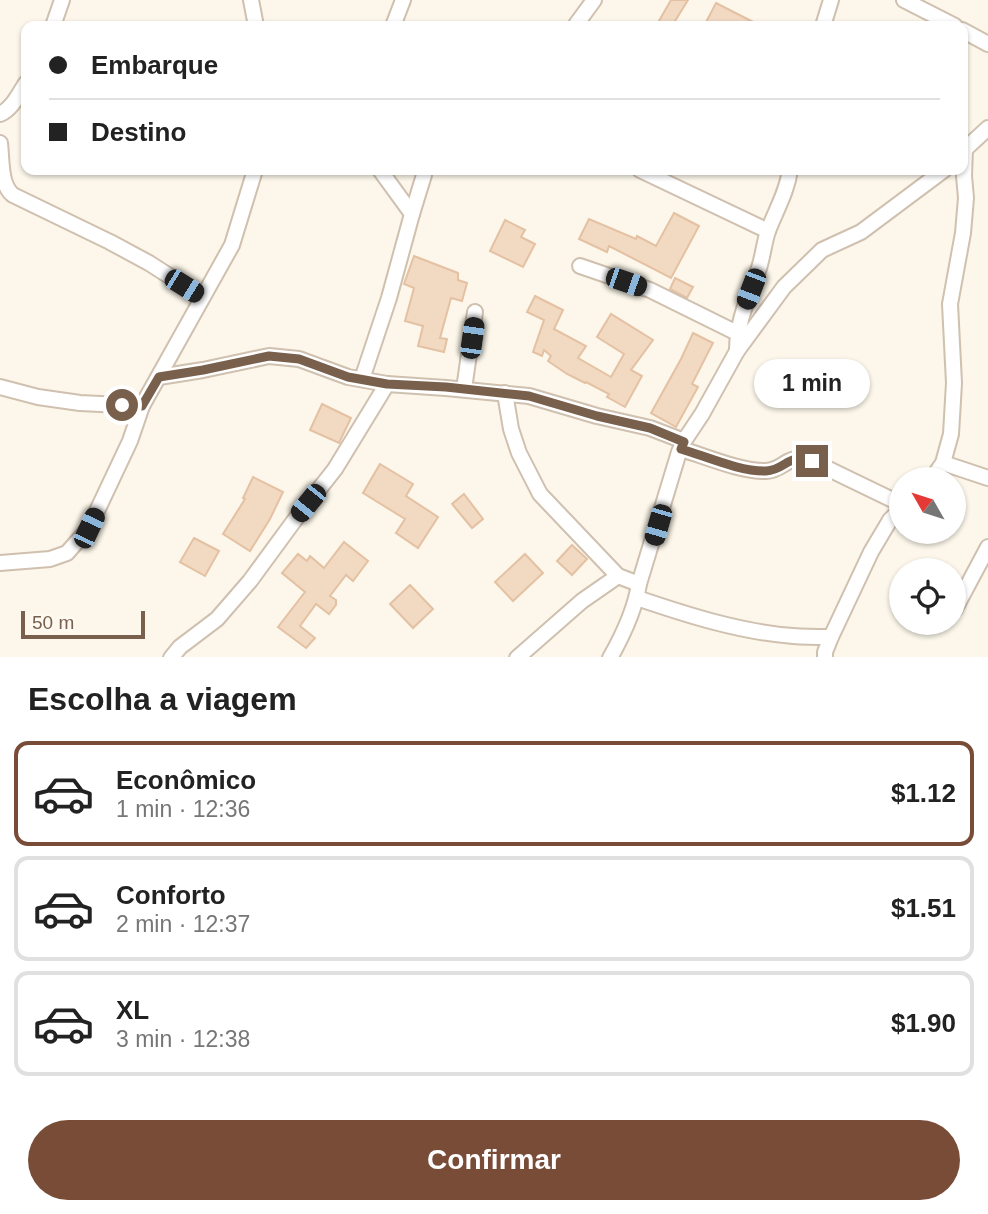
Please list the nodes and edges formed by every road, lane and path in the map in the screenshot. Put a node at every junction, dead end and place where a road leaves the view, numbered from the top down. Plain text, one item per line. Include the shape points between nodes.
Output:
1 (62, 0) edge
2 (251, 0) edge
3 (402, 0) edge
4 (594, 0) edge
5 (831, 0) edge
6 (904, 0) edge
7 (55, 21) edge
8 (255, 21) edge
9 (396, 21) edge
10 (579, 21) edge
11 (825, 21) edge
12 (945, 21) edge
13 (968, 33) edge
14 (988, 44) edge
15 (21, 91) edge
16 (0, 114) edge
17 (988, 128) edge
18 (0, 144) edge
19 (968, 147) edge
20 (254, 175) edge
21 (384, 175) edge
22 (424, 175) edge
23 (650, 175) edge
24 (789, 175) edge
25 (937, 175) edge
26 (964, 175) edge
27 (412, 214) junction
28 (768, 231) junction
29 (580, 266) dead end
30 (202, 297) junction
31 (475, 312) dead end
32 (742, 312) junction
33 (760, 320) junction
34 (737, 333) junction
35 (737, 351) junction
36 (159, 377) junction
37 (362, 379) junction
38 (387, 384) junction
39 (0, 387) edge
40 (464, 389) junction
41 (505, 393) junction
42 (142, 406) junction
43 (682, 445) junction
44 (943, 463) junction
45 (940, 467) edge
46 (988, 478) edge
47 (889, 498) edge
48 (889, 522) edge
49 (988, 547) edge
50 (0, 563) edge
51 (618, 576) junction
52 (966, 590) edge
53 (638, 591) junction
54 (831, 637) junction
55 (171, 657) edge
56 (517, 657) edge
57 (610, 657) edge
58 (825, 657) edge

1 - 7 street
2 - 8 street
3 - 9 street
4 - 10 street
5 - 11 street
6 - 12 street
13 - 14 street
15 - 16 street
17 - 19 street
18 - 30 street via 5,183 13,195 110,242
20 - 30 street via 232,245
21 - 27 street
22 - 27 street
23 - 28 street
24 - 28 street
25 - 33 street via 861,232 822,250 784,287
26 - 44 street via 963,233 950,304 951,434
27 - 37 street
28 - 32 street
29 - 34 street via 650,290
30 - 36 street
31 - 40 street
32 - 33 street
32 - 34 street
33 - 35 street
34 - 35 street
35 - 43 street
36 - 37 street via 269,356 299,359
36 - 42 street
37 - 38 street
38 - 40 street
38 - 55 street via 335,469 250,582 217,619
39 - 42 street via 80,403
40 - 41 street
41 - 43 street via 650,428
41 - 51 street via 514,441 540,494
42 - 50 street via 89,528 67,553
43 - 47 street via 750,470 769,471 802,458
43 - 53 street
44 - 45 street
44 - 46 street
48 - 54 street
49 - 52 street
51 - 53 street
51 - 56 street
53 - 54 street via 687,615 792,636
53 - 57 street
54 - 58 street

